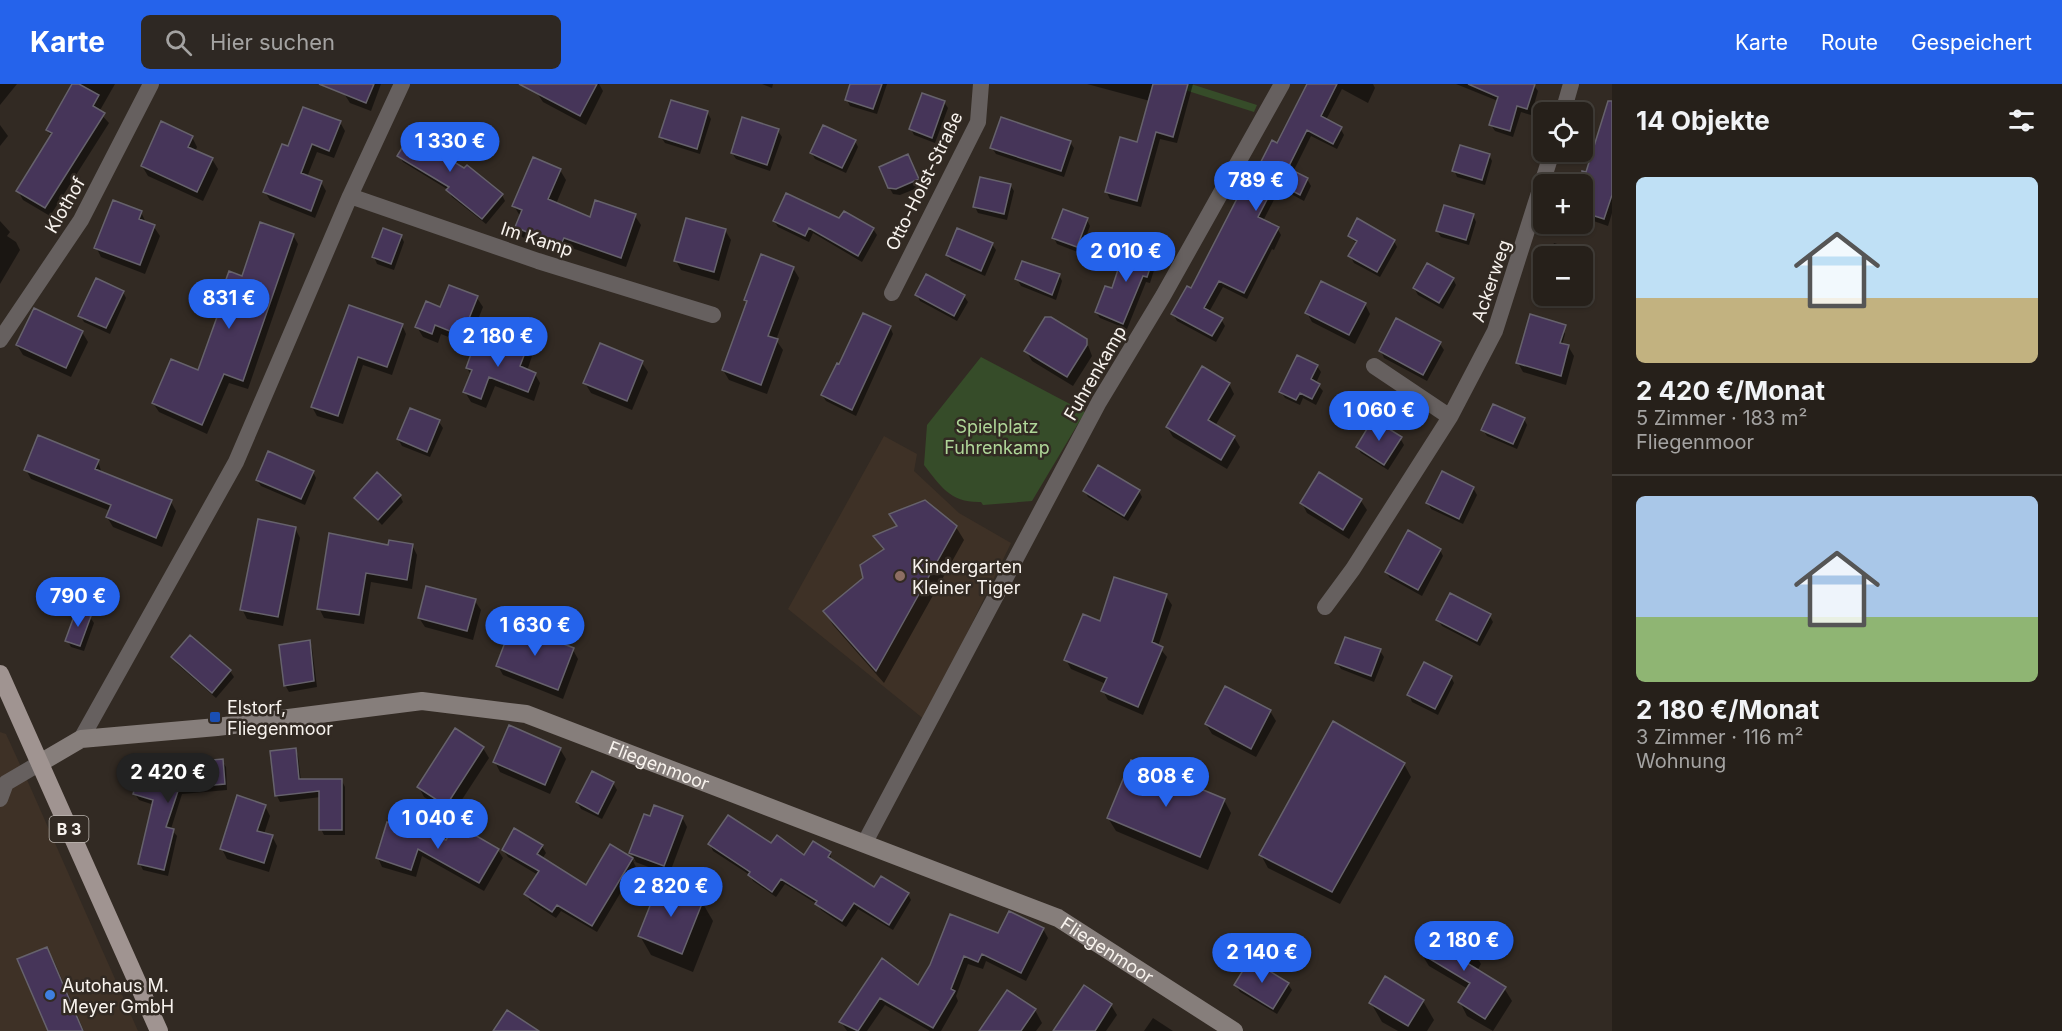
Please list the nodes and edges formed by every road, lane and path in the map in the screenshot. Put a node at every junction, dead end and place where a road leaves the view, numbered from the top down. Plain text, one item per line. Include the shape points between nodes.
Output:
1 (151, 84) edge
2 (402, 84) edge
3 (981, 84) edge
4 (1282, 84) edge
5 (1571, 84) edge
6 (1566, 102) edge
7 (1549, 162) edge
8 (350, 196) junction
9 (892, 293) dead end
10 (713, 315) dead end
11 (0, 340) edge
12 (1374, 366) dead end
13 (1450, 417) junction
14 (1325, 607) dead end
15 (0, 674) edge
16 (81, 739) junction
17 (40, 763) junction
18 (0, 799) edge
19 (864, 844) junction
20 (159, 1031) edge
21 (1234, 1031) edge

1 - 11 street, Klothof via 81,220
2 - 8 street
3 - 9 street, Otto-Holst-Straße via 978,122
4 - 19 street, Fuhrenkamp via 1099,402
5 - 6 street
7 - 13 street, Ackerweg via 1495,331
8 - 10 street, Im Kamp via 538,261
8 - 16 street via 236,462
12 - 13 street
13 - 14 street, Ackerweg
15 - 17 main road, B 3
16 - 17 street, Fliegenmoor
16 - 19 street, Fliegenmoor via 217,727 422,701 526,714
17 - 18 street via 6,783
17 - 20 main road, B 3
19 - 21 street, Fliegenmoor via 1058,918

